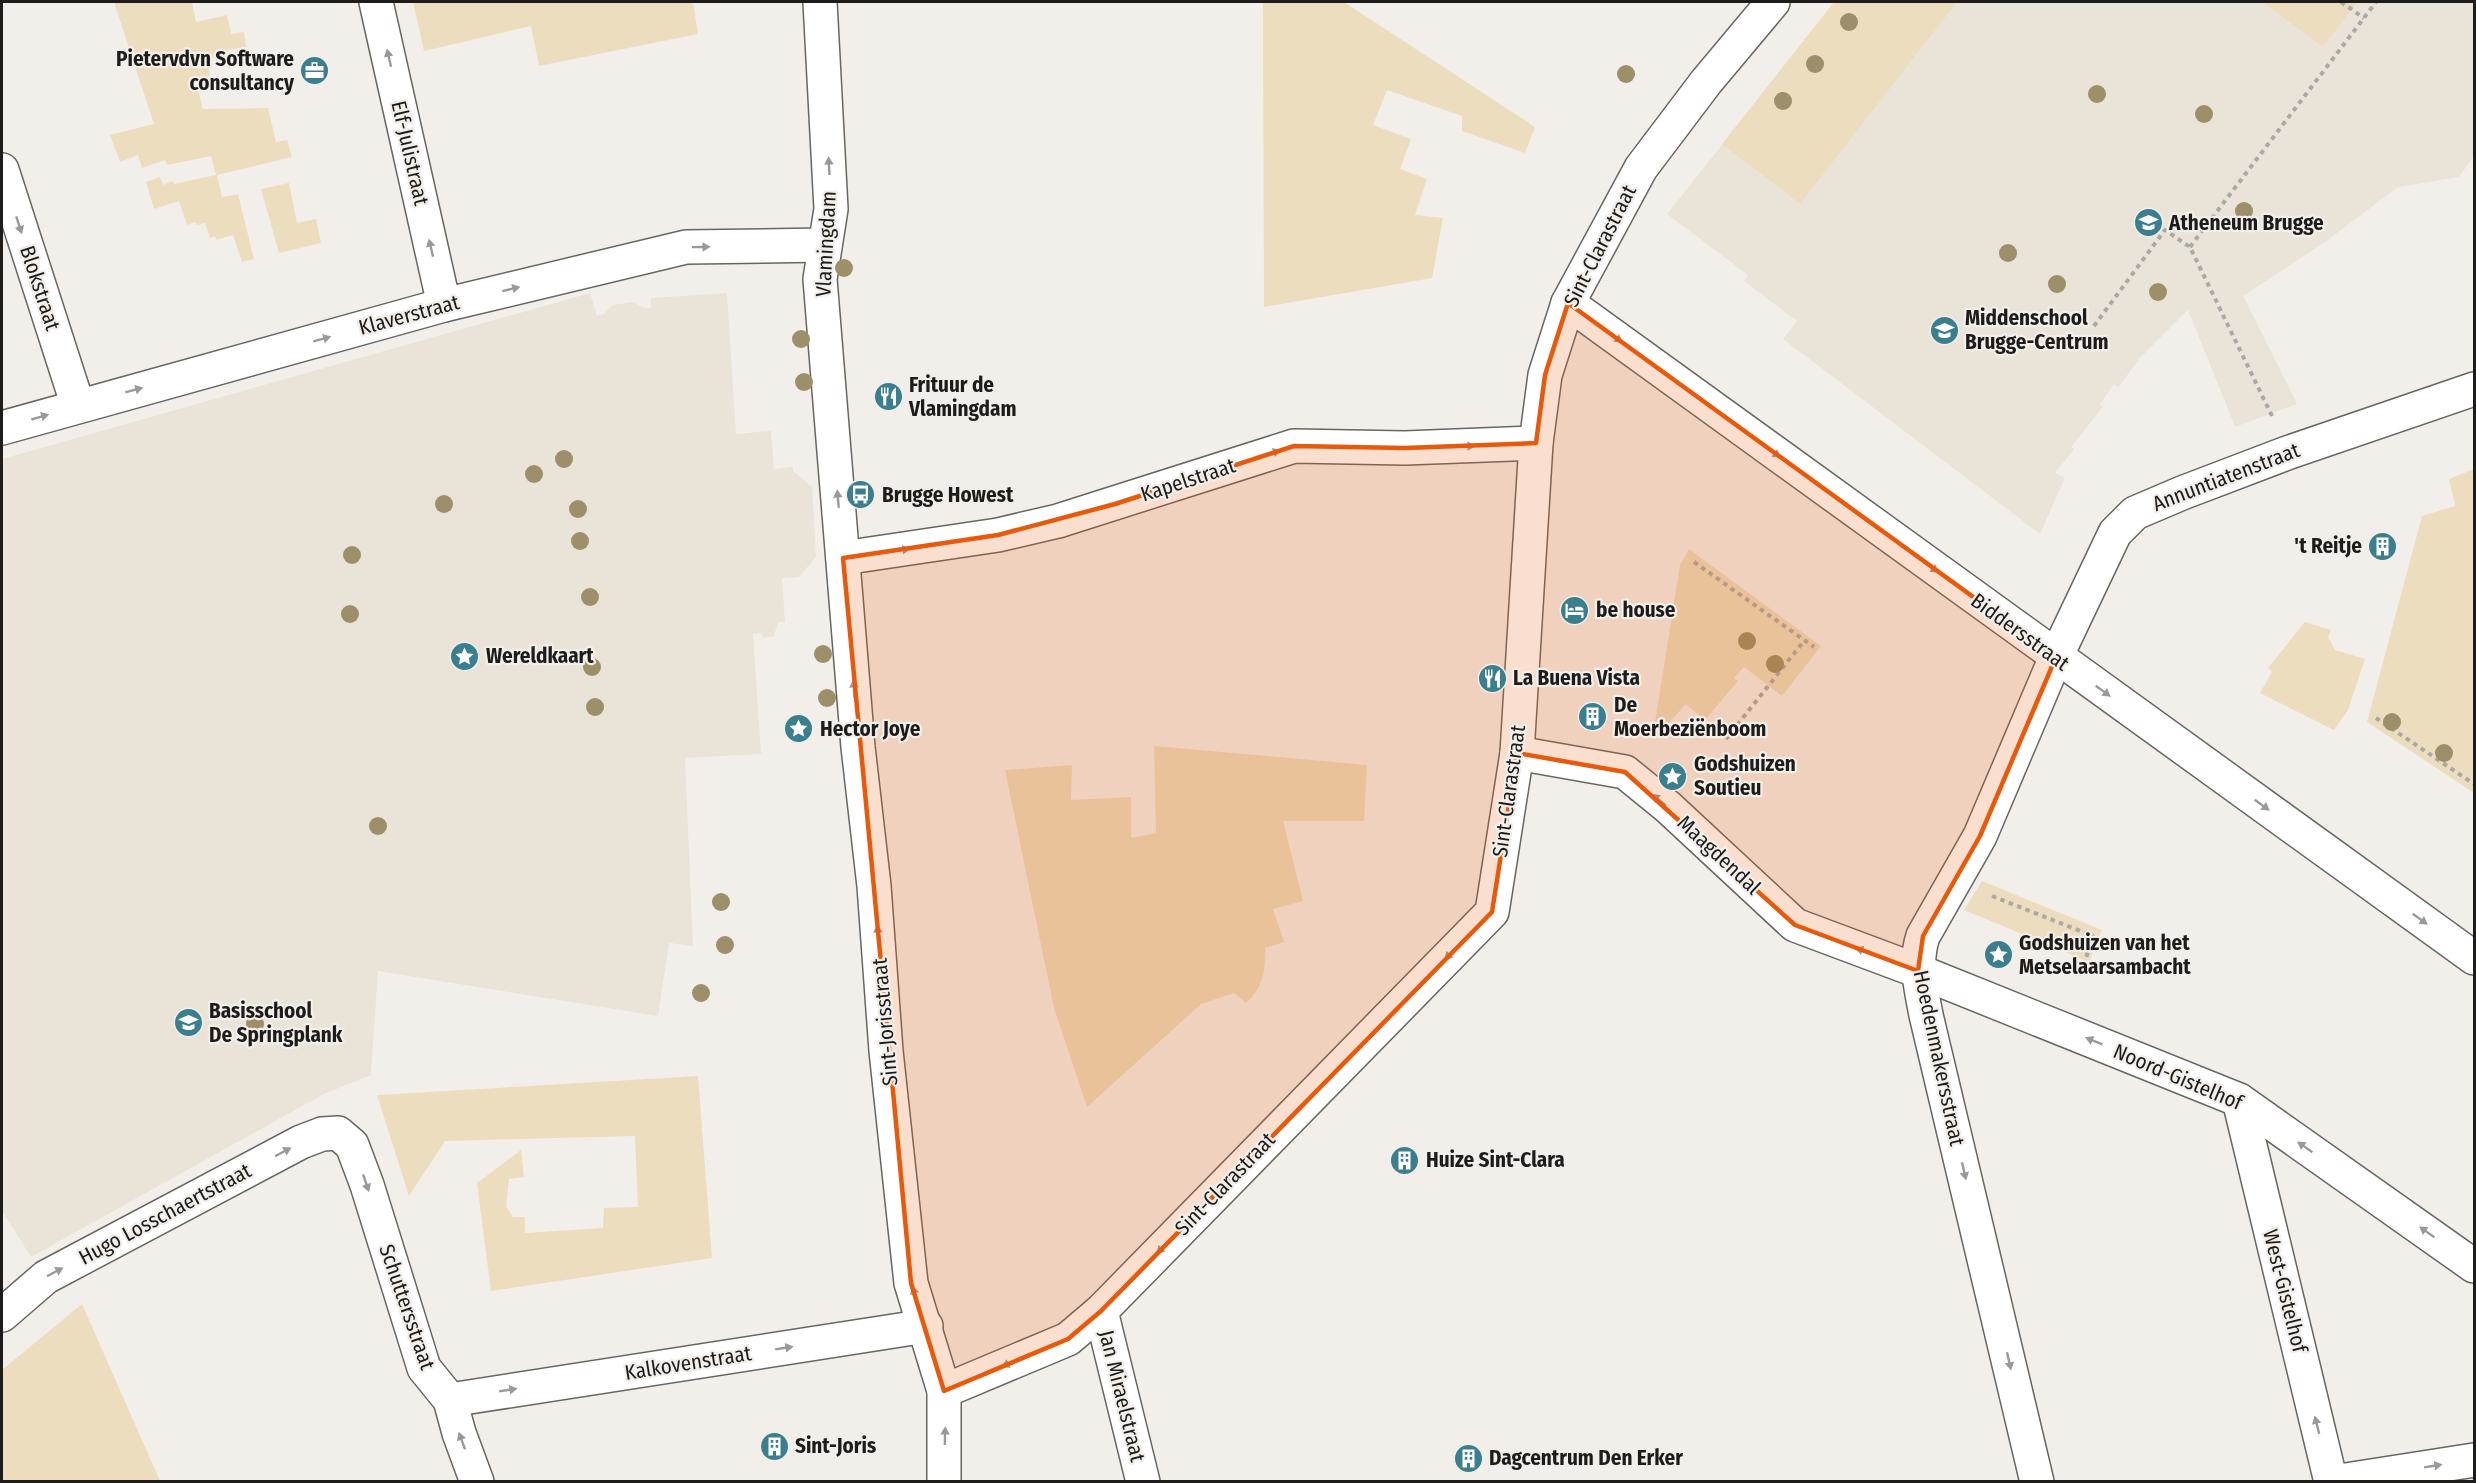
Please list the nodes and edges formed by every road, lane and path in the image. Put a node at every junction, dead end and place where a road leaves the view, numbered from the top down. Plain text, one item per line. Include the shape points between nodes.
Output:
1 (376, 2) edge
2 (820, 2) edge
3 (1773, 2) edge
4 (2341, 2) edge
5 (2376, 2) edge
6 (2364, 18) junction
7 (2, 170) edge
8 (825, 245) junction
9 (2190, 247) junction
10 (1568, 303) junction
11 (444, 305) junction
12 (2094, 326) dead end
13 (2475, 388) edge
14 (78, 406) junction
15 (2, 428) edge
16 (1536, 443) junction
17 (2287, 453) junction
18 (843, 558) junction
19 (1694, 562) dead end
20 (1804, 641) junction
21 (1814, 647) dead end
22 (2056, 657) junction
23 (2376, 718) dead end
24 (1726, 739) dead end
25 (1517, 753) junction
26 (2475, 784) edge
27 (1955, 882) junction
28 (2475, 958) edge
29 (2085, 961) dead end
30 (1918, 971) junction
31 (2239, 1100) junction
32 (338, 1133) joint
33 (2475, 1266) edge
34 (1101, 1311) junction
35 (2, 1315) edge
36 (926, 1326) junction
37 (944, 1392) junction
38 (450, 1400) junction
39 (2475, 1460) edge
40 (477, 1482) edge
41 (944, 1482) edge
42 (1143, 1482) edge
43 (2037, 1482) edge
44 (2332, 1482) edge

11 -> 1 street, Elf-Julistraat
8 -> 2 street, Vlamingdam via 831,209
3 - 10 street, Sint-Clarastraat via 1641,168
4 - 6 path
5 - 6 path
6 - 9 path
7 -> 14 street, Blokstraat
11 -> 8 street, Klaverstraat via 686,247
18 -> 8 street, Vlamingdam via 820,279
9 - 12 path via 2165,230
9 - 17 path
10 - 16 street, Sint-Clarastraat via 1545,375
10 -> 22 street, Biddersstraat
14 -> 11 street, Klaverstraat
13 - 17 street, Annuntiatenstraat
15 -> 14 street, Klaverstraat
18 -> 16 street, Kapelstraat via 998,535 1058,521 1294,446 1405,448
16 - 25 street, Sint-Clarastraat
17 - 22 street, Annuntiatenstraat via 2135,513 2115,532
36 -> 18 street, Sint-Jorisstraat via 911,1282 886,1051
19 - 20 path
20 - 21 path
20 - 24 path
22 - 27 street, Hoedenmakersstraat via 1980,836
22 -> 28 street, Biddersstraat
23 - 26 path
30 -> 25 street, Maagdendal via 1795,925 1625,772
25 -> 34 street, Sint-Clarastraat via 1492,912
27 - 29 path via 2093,936
27 - 30 street, Hoedenmakersstraat via 1923,936
31 -> 30 street, Noord-Gistelhof
30 -> 43 street, Hoedenmakersstraat
33 -> 31 street, Noord-Gistelhof
44 -> 31 street, West-Gistelhof
35 -> 32 street, Hugo Losschaertstraat via 46,1277 302,1142
32 -> 38 street, Schuttersstraat via 352,1145 367,1185 424,1368
34 -> 37 street, Sint-Clarastraat via 1068,1339
34 - 42 street, Jan Miraelstraat
36 - 37 street, Sint-Jorisstraat
38 -> 36 street, Kalkovenstraat
41 -> 37 street, Sint-Jorisstraat
40 -> 38 street, Schuttersstraat
44 -> 39 street

